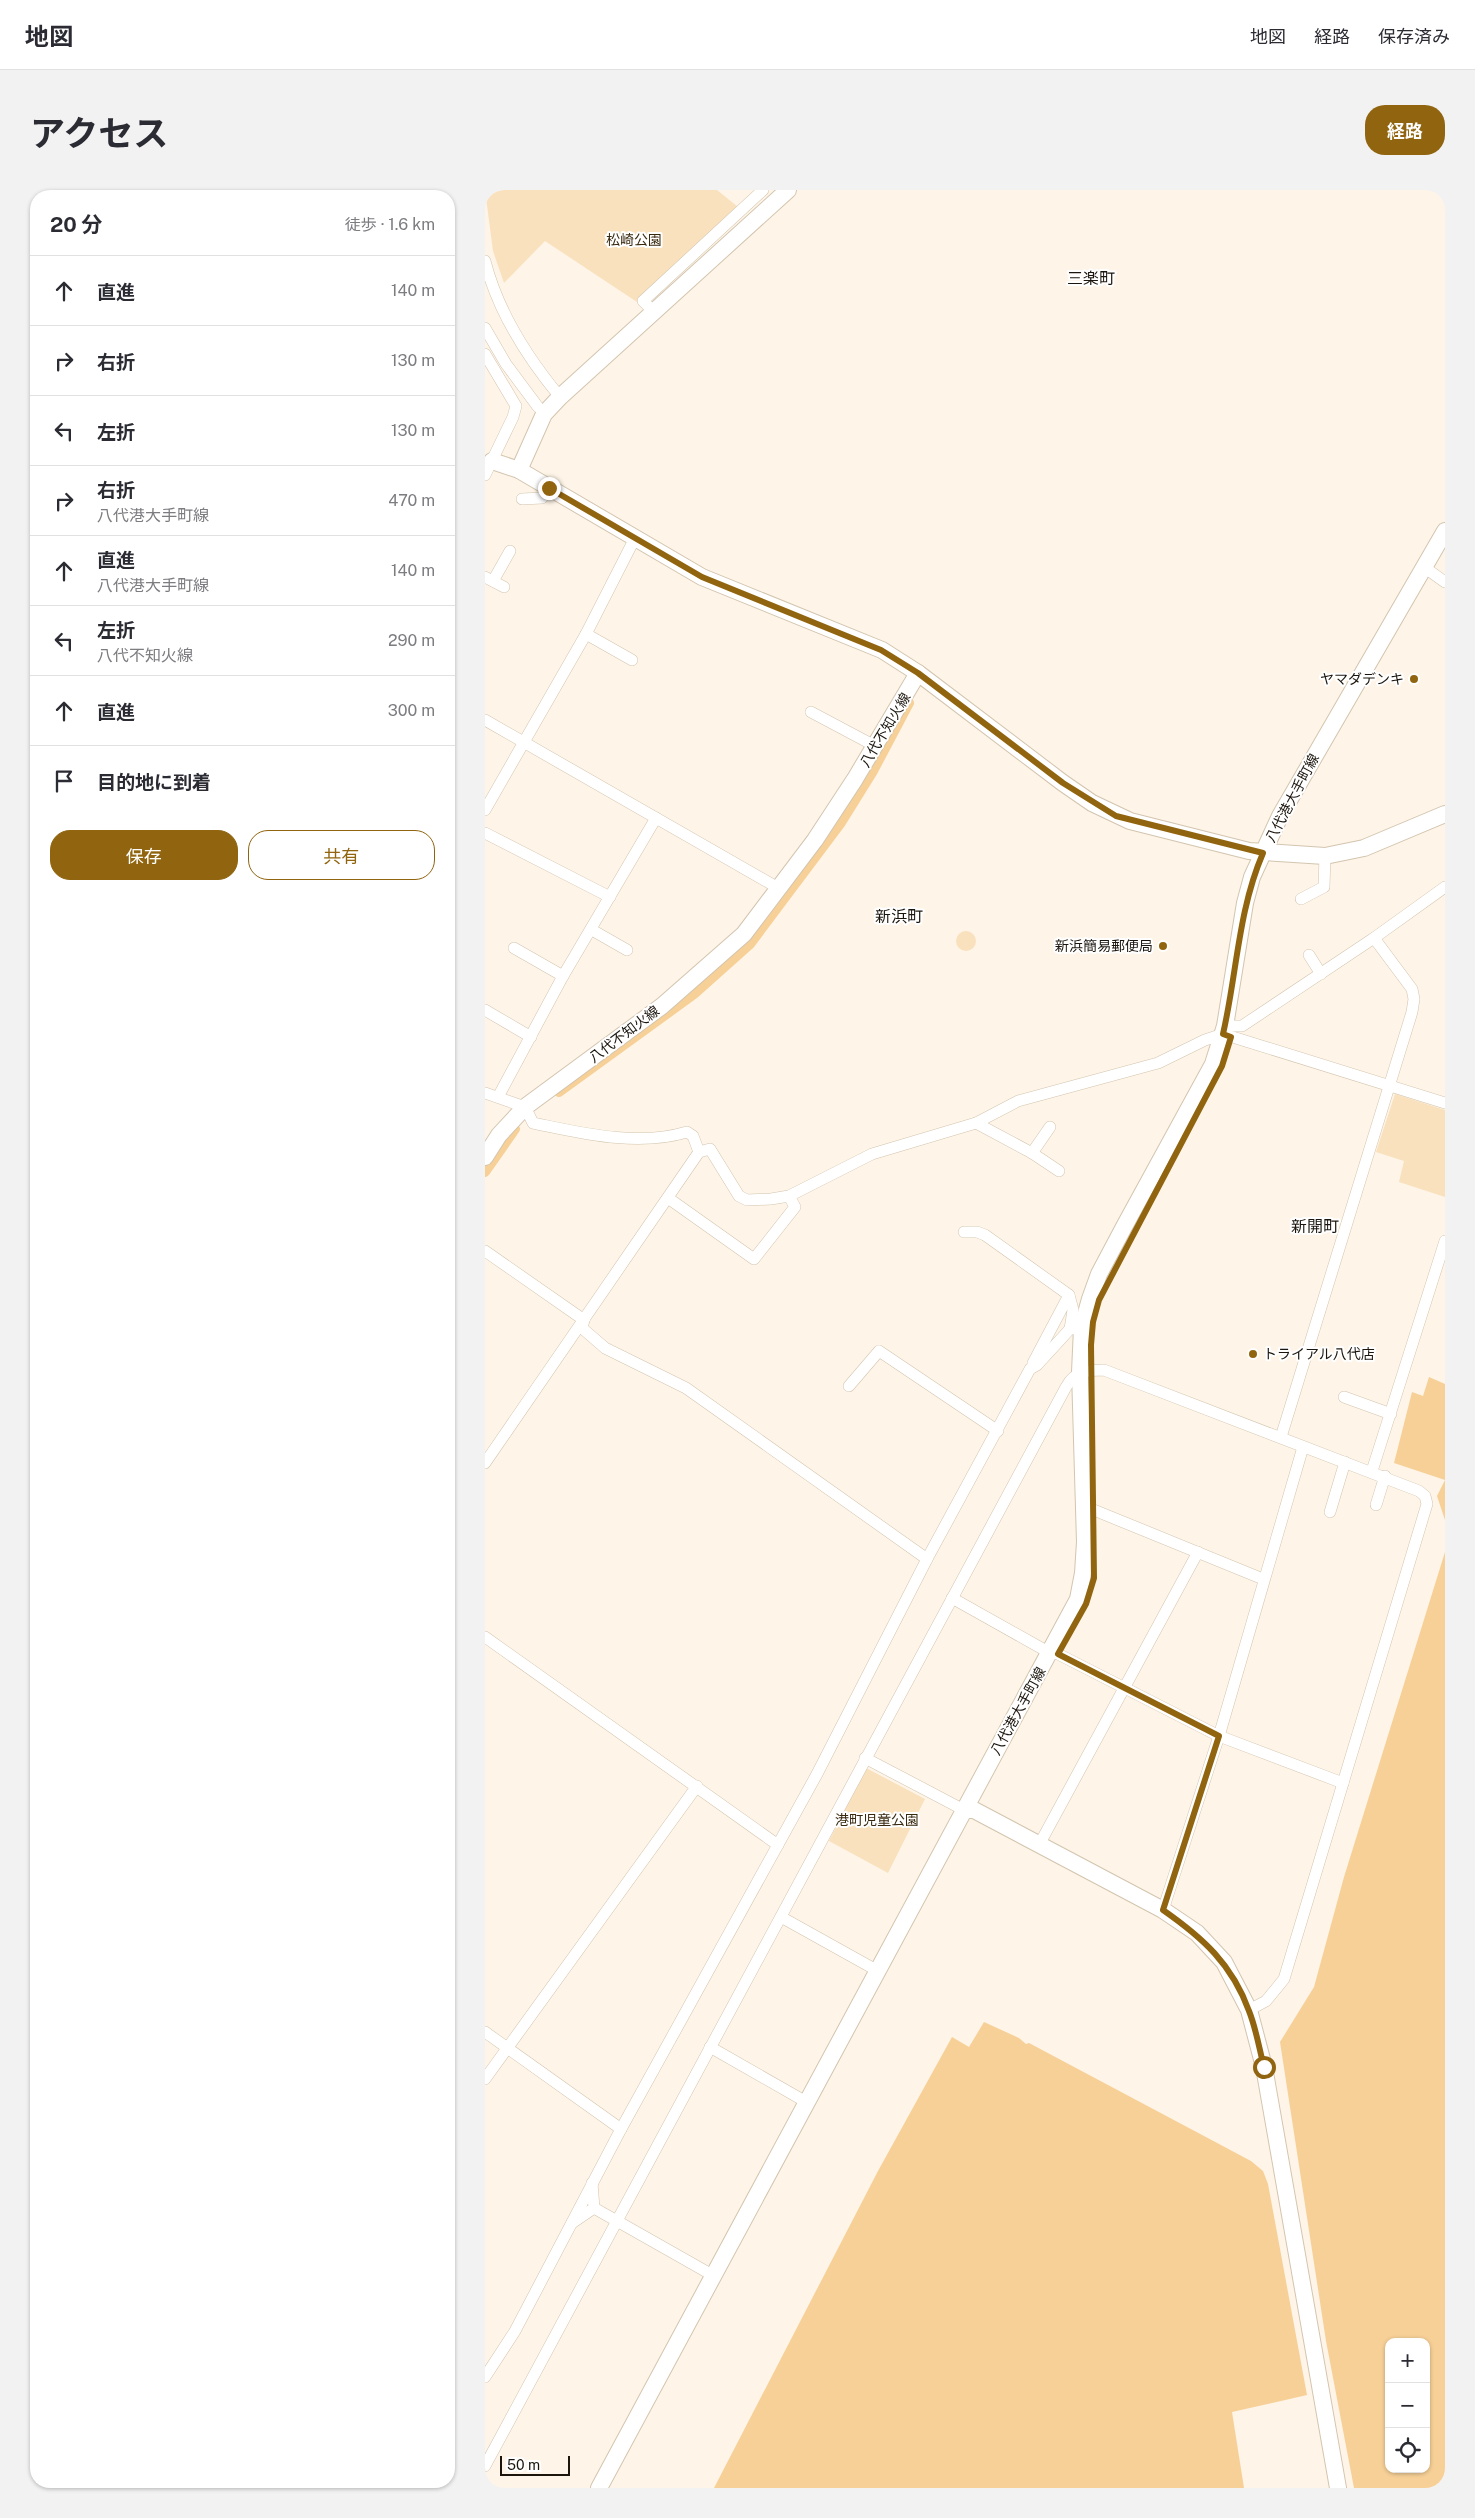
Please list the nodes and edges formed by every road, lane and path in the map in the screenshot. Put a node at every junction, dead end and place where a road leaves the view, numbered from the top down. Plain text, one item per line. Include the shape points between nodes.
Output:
1 (763, 190) edge
2 (788, 190) edge
3 (485, 261) edge
4 (655, 313) junction
5 (485, 328) edge
6 (485, 354) edge
7 (560, 396) junction
8 (538, 407) dead end
9 (487, 465) edge
10 (519, 470) junction
11 (549, 488) junction
12 (522, 499) dead end
13 (1445, 531) edge
14 (635, 538) junction
15 (1445, 550) edge
16 (510, 551) dead end
17 (1433, 574) edge
18 (494, 582) edge
19 (586, 634) junction
20 (632, 660) dead end
21 (918, 673) junction
22 (811, 712) dead end
23 (485, 720) edge
24 (524, 742) junction
25 (875, 746) junction
26 (485, 810) edge
27 (1445, 814) edge
28 (656, 818) junction
29 (485, 833) edge
30 (1268, 853) junction
31 (1325, 856) junction
32 (1445, 887) edge
33 (780, 889) junction
34 (610, 897) junction
35 (1301, 899) dead end
36 (592, 930) junction
37 (1374, 938) junction
38 (514, 948) dead end
39 (627, 950) dead end
40 (1309, 955) dead end
41 (1321, 974) junction
42 (563, 976) junction
43 (485, 1010) edge
44 (1228, 1031) junction
45 (531, 1037) junction
46 (1390, 1085) junction
47 (485, 1093) edge
48 (498, 1096) junction
49 (1445, 1103) edge
50 (525, 1107) junction
51 (976, 1122) junction
52 (1050, 1127) dead end
53 (699, 1152) junction
54 (1032, 1153) junction
55 (485, 1157) edge
56 (1059, 1171) dead end
57 (789, 1196) junction
58 (668, 1198) junction
59 (963, 1232) dead end
60 (1445, 1241) edge
61 (485, 1251) edge
62 (1069, 1295) junction
63 (584, 1320) junction
64 (1076, 1328) junction
65 (1030, 1369) junction
66 (1086, 1371) junction
67 (849, 1386) dead end
68 (1344, 1397) dead end
69 (1391, 1414) junction
70 (997, 1431) junction
71 (1281, 1437) junction
72 (1303, 1447) junction
73 (1345, 1462) junction
74 (485, 1463) edge
75 (1372, 1471) junction
76 (1385, 1476) junction
77 (1376, 1505) dead end
78 (1089, 1508) junction
79 (1330, 1512) dead end
80 (1198, 1552) junction
81 (927, 1559) junction
82 (1263, 1579) junction
83 (952, 1598) junction
84 (485, 1637) edge
85 (1054, 1653) junction
86 (1123, 1687) junction
87 (1219, 1736) junction
88 (865, 1758) junction
89 (1343, 1783) junction
90 (697, 1786) junction
91 (969, 1810) junction
92 (778, 1845) junction
93 (1039, 1845) junction
94 (1163, 1910) junction
95 (781, 1917) junction
96 (878, 1971) junction
97 (1249, 2010) junction
98 (485, 2032) edge
99 (710, 2047) junction
100 (507, 2048) junction
101 (485, 2079) edge
102 (808, 2102) junction
103 (621, 2129) junction
104 (592, 2183) junction
105 (594, 2208) junction
106 (618, 2221) junction
107 (571, 2224) junction
108 (714, 2276) junction
109 (485, 2377) edge
110 (485, 2466) edge
111 (599, 2488) edge
112 (611, 2488) edge
113 (1338, 2488) edge

1 - 4 street via 643,301
2 - 4 street
3 - 7 street via 499,302 517,338
4 - 7 street
5 - 8 street via 506,364
6 - 9 street via 516,406
7 - 10 street via 544,414
9 - 10 street
10 - 11 street
11 - 12 street via 542,498
11 - 14 street
13 - 17 street, 八代港大手町線
14 - 19 street
14 - 21 street via 702,577 881,650
15 - 17 street, 八代港大手町線
16 - 18 street
17 - 30 street, 八代港大手町線 via 1279,816
19 - 20 street
19 - 24 street
21 - 25 street, 八代不知火線
21 - 30 street via 1063,783 1116,816
22 - 25 street
23 - 24 street
24 - 26 street
24 - 28 street
25 - 33 street, 八代不知火線
27 - 31 street via 1364,848
28 - 33 street
28 - 34 street
29 - 34 street
30 - 31 street
30 - 44 street, 八代港大手町線 via 1252,877 1245,903
31 - 35 street via 1324,887
32 - 37 street
33 - 50 street, 八代不知火線 via 744,934 662,1006
34 - 36 street
36 - 39 street
36 - 42 street
37 - 41 street
37 - 46 street via 1412,989 1414,999
38 - 42 street
40 - 41 street
41 - 44 street via 1242,1026
42 - 45 street
43 - 45 street
44 - 46 street
44 - 51 street via 1158,1063 1019,1101
44 - 64 street, 八代港大手町線 via 1099,1274
44 - 66 street, 八代港大手町線 via 1222,1066 1099,1300
45 - 48 street
46 - 49 street
46 - 71 street
47 - 48 street
48 - 50 street
50 - 53 street via 533,1123 593,1134 621,1138 671,1137 687,1132 693,1136
50 - 55 street, 八代不知火線 via 499,1135
51 - 54 street
51 - 57 street via 871,1154
52 - 54 street
53 - 57 street via 710,1149 739,1196 747,1200
53 - 58 street
54 - 56 street
57 - 58 street via 795,1207 754,1259
58 - 63 street
59 - 62 street via 985,1235
60 - 69 street
61 - 63 street
62 - 64 street
62 - 65 street
63 - 74 street
63 - 81 street via 582,1328 605,1348 686,1388
64 - 65 street
64 - 66 street, 八代港大手町線
65 - 70 street
66 - 71 street via 1104,1370
66 - 78 street, 八代港大手町線
66 - 83 street via 1071,1377
67 - 70 street via 879,1351
68 - 69 street
69 - 75 street
70 - 81 street
71 - 72 street
72 - 73 street
72 - 82 street
73 - 75 street
73 - 79 street
75 - 76 street
76 - 77 street
76 - 89 street via 1419,1490 1427,1504
78 - 80 street
78 - 85 street, 八代港大手町線 via 1094,1578 1086,1604
80 - 82 street
80 - 86 street
81 - 92 street
82 - 87 street
83 - 85 street
83 - 88 street
84 - 90 street
85 - 86 street
85 - 91 street, 八代港大手町線
86 - 87 street
86 - 93 street
87 - 89 street
87 - 94 street
88 - 91 street
88 - 95 street
89 - 97 street via 1284,1979 1266,2001
90 - 92 street
90 - 100 street
91 - 93 street
91 - 96 street
91 - 112 street via 812,2117
92 - 103 street
93 - 94 street
94 - 97 street via 1197,1933 1224,1962
95 - 96 street
95 - 99 street
96 - 102 street
97 - 113 street via 1264,2067
98 - 100 street
99 - 102 street
99 - 106 street
100 - 101 street
100 - 103 street
102 - 108 street
103 - 104 street
104 - 105 street
104 - 107 street
105 - 106 street
105 - 107 street
106 - 108 street
106 - 110 street
107 - 109 street via 515,2331
108 - 111 street

